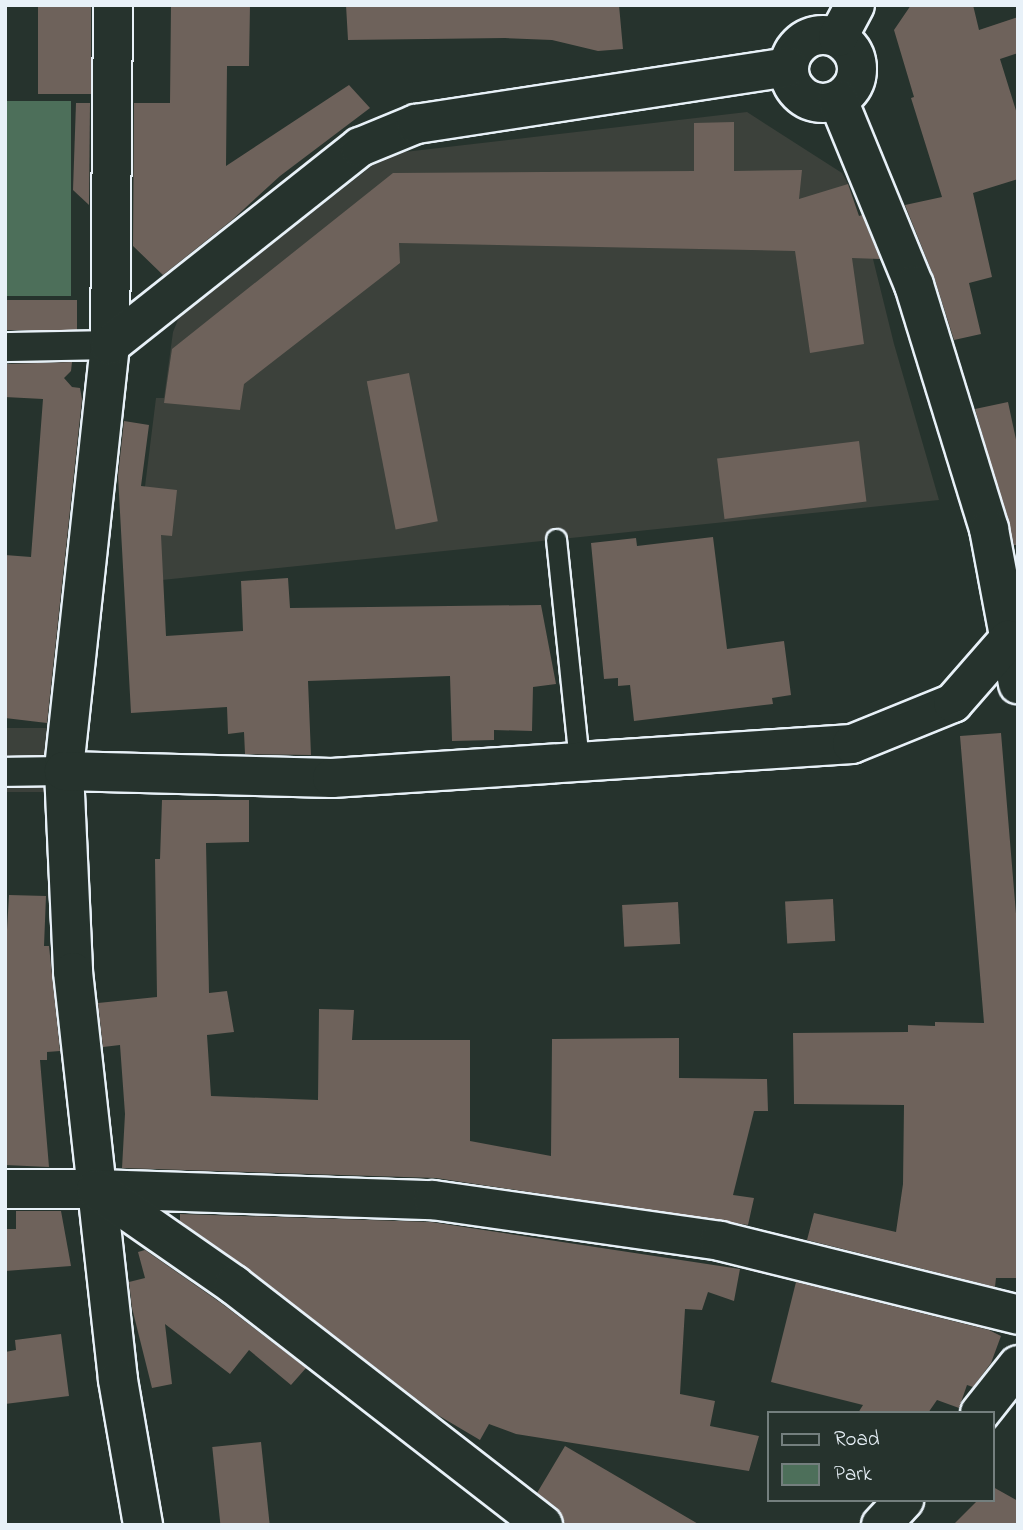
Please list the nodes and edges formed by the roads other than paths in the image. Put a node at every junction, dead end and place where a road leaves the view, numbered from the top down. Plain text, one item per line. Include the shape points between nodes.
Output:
1 (113, 5) edge
2 (847, 21) edge
3 (788, 67) junction
4 (838, 100) junction
5 (110, 345) junction
6 (5, 347) edge
7 (556, 539) dead end
8 (1009, 640) junction
9 (1018, 684) edge
10 (579, 764) junction
11 (64, 771) junction
12 (5, 772) edge
13 (5, 1189) edge
14 (96, 1189) junction
15 (1018, 1315) edge
16 (1018, 1365) edge
17 (982, 1411) edge
18 (902, 1502) edge
19 (143, 1525) edge
20 (543, 1525) edge
21 (881, 1525) edge

1 - 5 street
2 - 3 street via 796,46
2 - 4 street via 856,56 856,81
3 - 4 street via 795,89 815,103
3 - 5 street via 416,124 360,146
4 - 8 street via 914,285 989,529
5 - 6 street
5 - 11 street
7 - 10 lane
8 - 9 street
8 - 10 street via 953,704 852,744
10 - 11 street via 332,778
11 - 12 street
11 - 14 street via 73,972
13 - 14 street
14 - 15 street via 433,1200 720,1241
14 - 19 street via 118,1380
14 - 20 street via 234,1284
16 - 17 street
18 - 21 street

